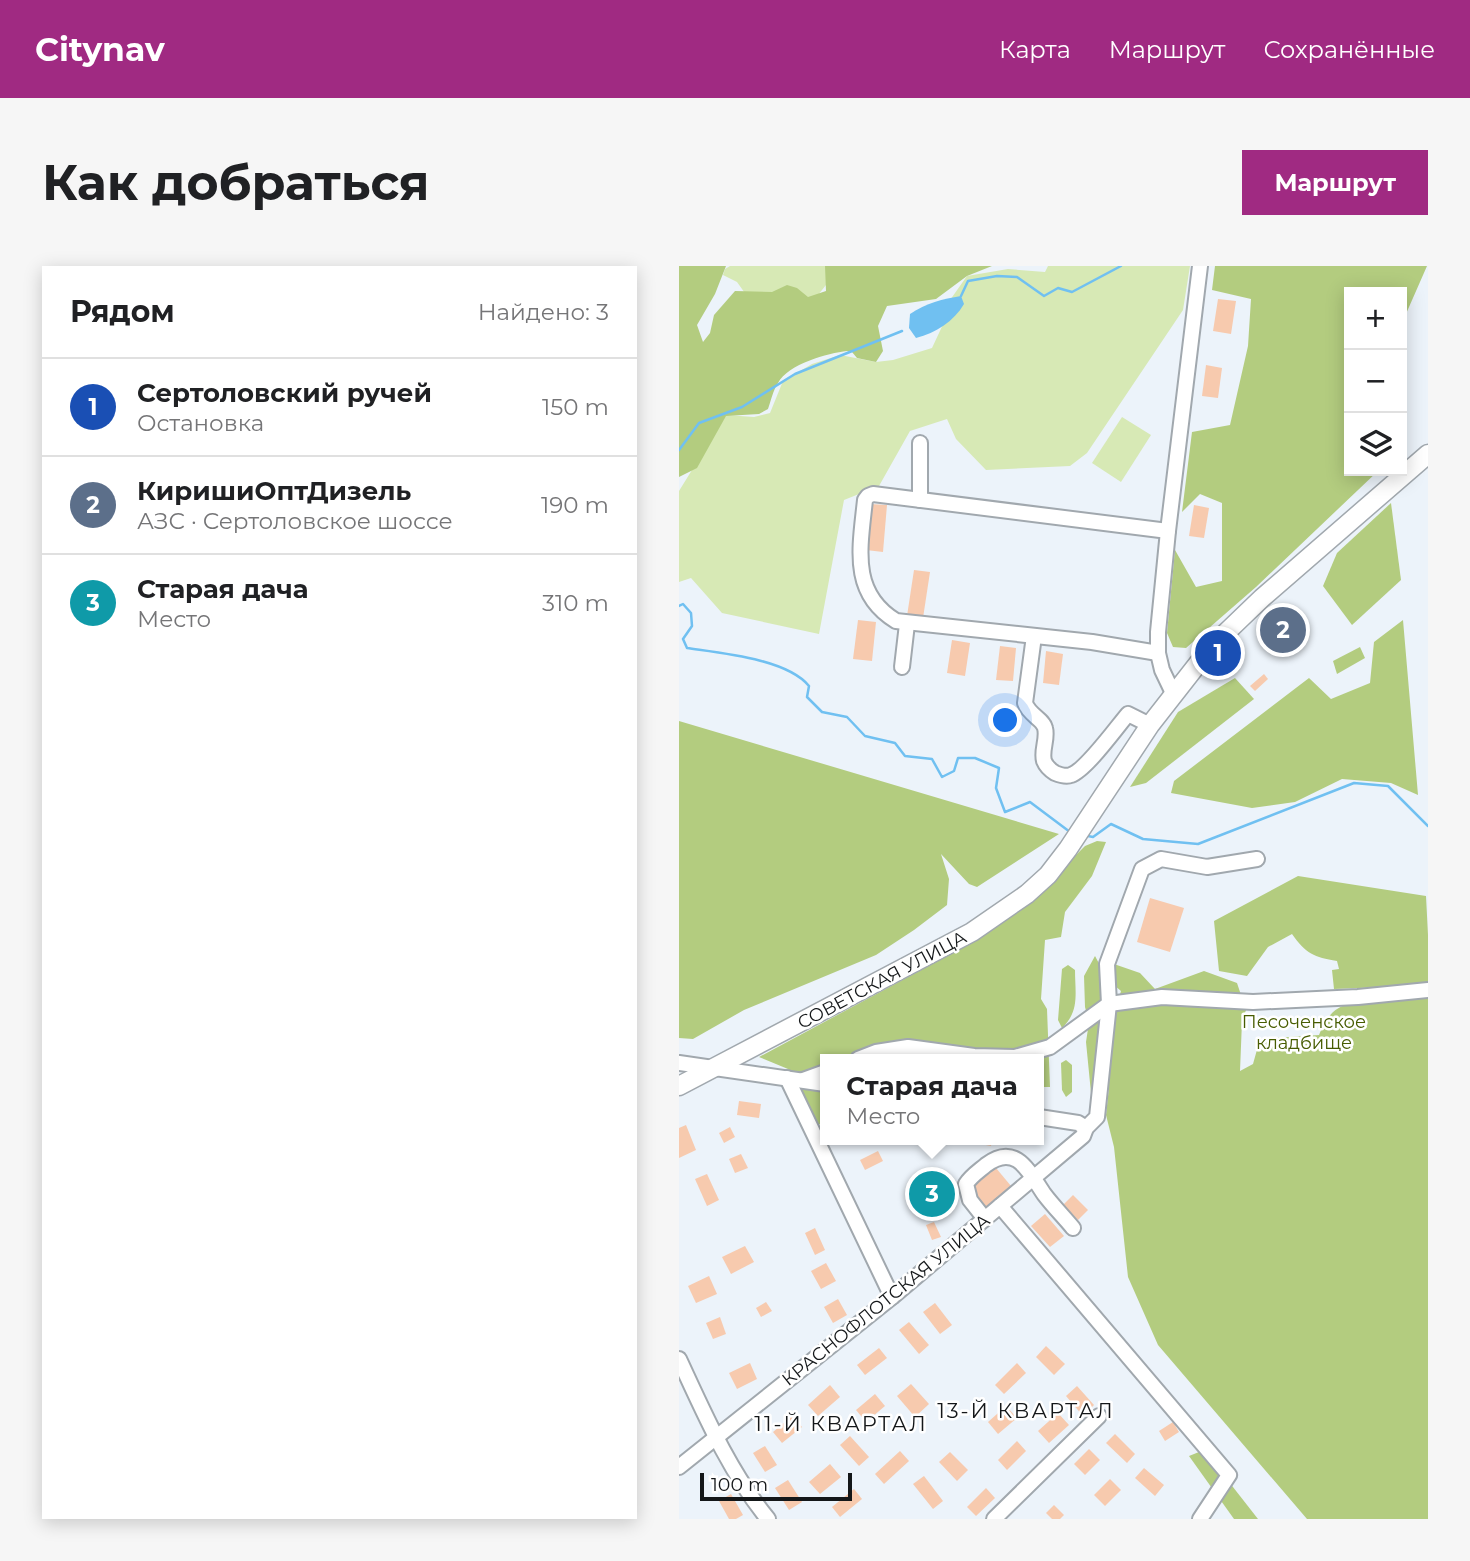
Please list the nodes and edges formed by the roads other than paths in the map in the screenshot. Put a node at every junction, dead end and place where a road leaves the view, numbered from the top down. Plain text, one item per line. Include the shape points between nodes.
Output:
1 (1201, 266) edge
2 (921, 443) dead end
3 (1428, 454) edge
4 (920, 500) junction
5 (1168, 531) junction
6 (907, 624) junction
7 (1034, 636) junction
8 (1158, 653) junction
9 (902, 667) dead end
10 (1173, 693) junction
11 (1150, 725) junction
12 (1258, 859) dead end
13 (1428, 990) edge
14 (1109, 1004) junction
15 (871, 1054) edge
16 (966, 1054) edge
17 (1026, 1054) edge
18 (679, 1063) edge
19 (718, 1068) junction
20 (820, 1073) edge
21 (794, 1079) junction
22 (820, 1083) edge
23 (679, 1086) edge
24 (1044, 1118) edge
25 (1086, 1128) junction
26 (820, 1137) edge
27 (824, 1145) edge
28 (1034, 1178) junction
29 (1000, 1206) junction
30 (985, 1219) junction
31 (1073, 1228) dead end
32 (892, 1297) junction
33 (679, 1359) edge
34 (1099, 1416) dead end
35 (716, 1438) junction
36 (679, 1467) edge
37 (768, 1519) edge
38 (994, 1519) edge
39 (1200, 1519) edge

1 - 5 street
2 - 4 street
3 - 10 main road, СОВЕТСКАЯ УЛИЦА via 1250,608
4 - 5 street
4 - 6 street via 873,494 865,500 862,576 870,599 881,612
5 - 8 street
6 - 7 street
6 - 9 street
7 - 8 street
7 - 11 street via 1025,703 1045,727 1043,751 1051,771 1071,775 1083,767 1128,714
8 - 10 street
10 - 11 main road, СОВЕТСКАЯ УЛИЦА
11 - 19 main road, СОВЕТСКАЯ УЛИЦА via 1067,849 1027,894 972,932
12 - 14 street, КРАСНОФЛОТСКАЯ УЛИЦА via 1207,867 1161,859 1142,869 1107,964
13 - 14 street via 1358,998 1253,1002 1163,997
14 - 17 street via 1050,1047
14 - 25 street, КРАСНОФЛОТСКАЯ УЛИЦА via 1097,1117
15 - 16 street via 908,1047
18 - 19 street
19 - 21 street
19 - 23 main road, СОВЕТСКАЯ УЛИЦА
20 - 21 street
21 - 22 street
21 - 26 street
24 - 25 street
25 - 28 street, КРАСНОФЛОТСКАЯ УЛИЦА via 1083,1136
27 - 32 street
28 - 29 street, КРАСНОФЛОТСКАЯ УЛИЦА
28 - 30 street via 1021,1162 1005,1156 970,1178 966,1192
28 - 31 street
29 - 30 street, КРАСНОФЛОТСКАЯ УЛИЦА
29 - 39 street via 1229,1475
30 - 32 street, КРАСНОФЛОТСКАЯ УЛИЦА
32 - 35 street, КРАСНОФЛОТСКАЯ УЛИЦА
33 - 35 street
34 - 38 street
35 - 36 street, КРАСНОФЛОТСКАЯ УЛИЦА
35 - 37 street via 751,1499

